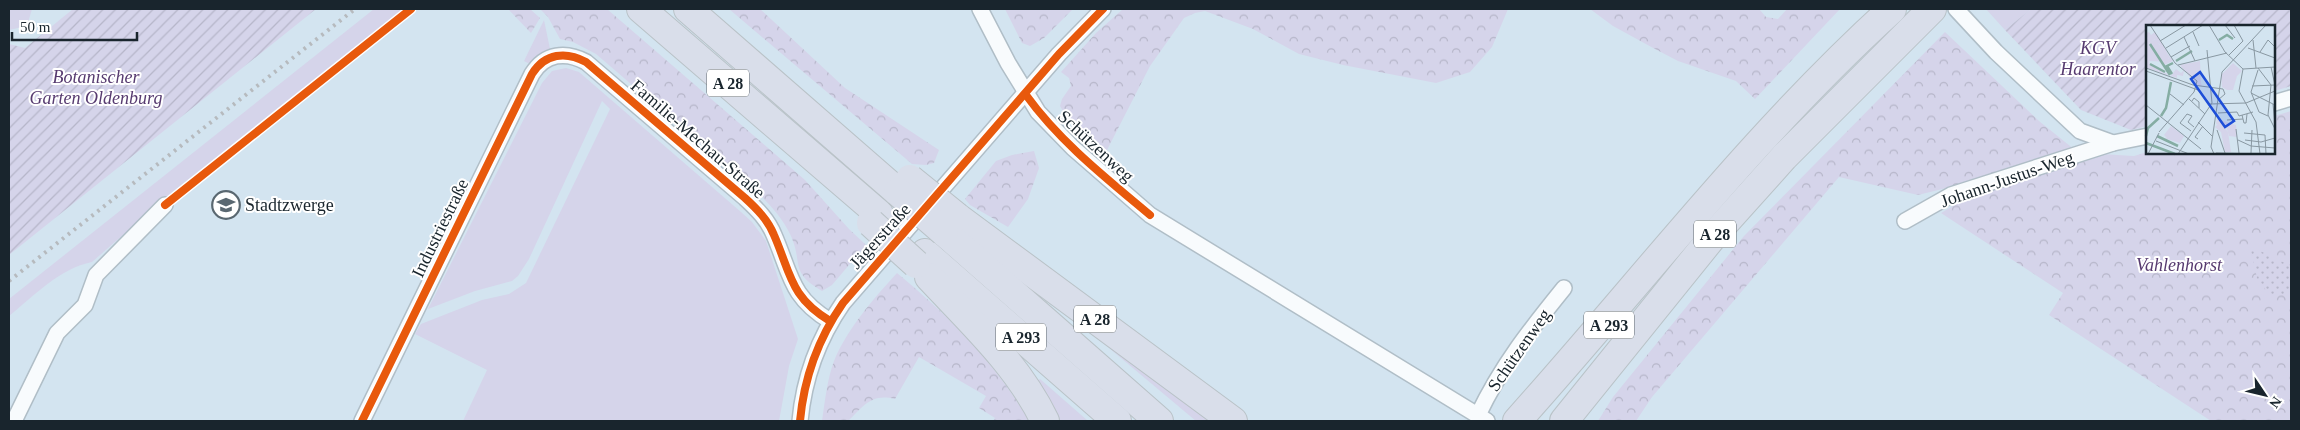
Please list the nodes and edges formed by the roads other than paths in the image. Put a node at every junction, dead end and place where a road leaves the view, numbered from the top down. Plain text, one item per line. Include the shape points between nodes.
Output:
1 (642, 9) edge
2 (688, 9) edge
3 (980, 9) edge
4 (1103, 9) edge
5 (1892, 9) edge
6 (1956, 9) edge
7 (1927, 13) edge
8 (554, 56) joint
9 (1026, 95) junction
10 (2291, 98) edge
11 (2275, 103) edge
12 (2146, 136) edge
13 (2113, 143) junction
14 (165, 204) dead end
15 (1905, 221) dead end
16 (950, 224) junction
17 (921, 258) junction
18 (1648, 272) joint
19 (1564, 288) dead end
20 (830, 321) junction
21 (1579, 383) junction
22 (1483, 418) edge
23 (14, 421) edge
24 (362, 421) edge
25 (800, 421) edge
26 (1045, 421) edge
27 (1118, 421) edge
28 (1158, 421) edge
29 (1233, 421) edge
30 (1517, 421) edge
31 (1538, 421) edge
32 (1564, 421) edge
33 (1580, 421) edge

1 - 17 highway, A 28, bridge via 854,191 875,218
2 - 16 highway, A 28, bridge via 782,91 824,107 904,186
3 - 9 street, Schützenweg
4 - 9 street, Jägerstraße via 1059,54
5 - 18 highway, A 28 via 1759,141
6 - 13 street, Johann-Justus-Weg via 1996,52 2080,131
7 - 21 highway, A 28 via 1784,157 1714,235 1626,344
8 - 20 street, Familie-Mechau-Straße via 569,55 586,62 751,204 774,234 798,293
8 - 24 street, Industriestraße via 541,62 532,74
9 - 20 street, Jägerstraße via 858,283
9 - 22 street, Schützenweg via 1073,148 1150,215
10 - 11 street
12 - 13 street, Johann-Justus-Weg
13 - 15 street, Johann-Justus-Weg via 1951,195
14 - 23 street via 96,275 85,305 57,333
16 - 28 highway, A 293
16 - 29 highway, A 28
17 - 26 highway, A 28 via 1012,366
17 - 27 highway, A 293
18 - 21 highway, A 293
19 - 22 street, Schützenweg via 1501,370
20 - 25 street, Jägerstraße via 807,377
21 - 30 highway, A 28
21 - 31 highway, A 293
21 - 32 highway, A 28
21 - 33 highway, A 28

